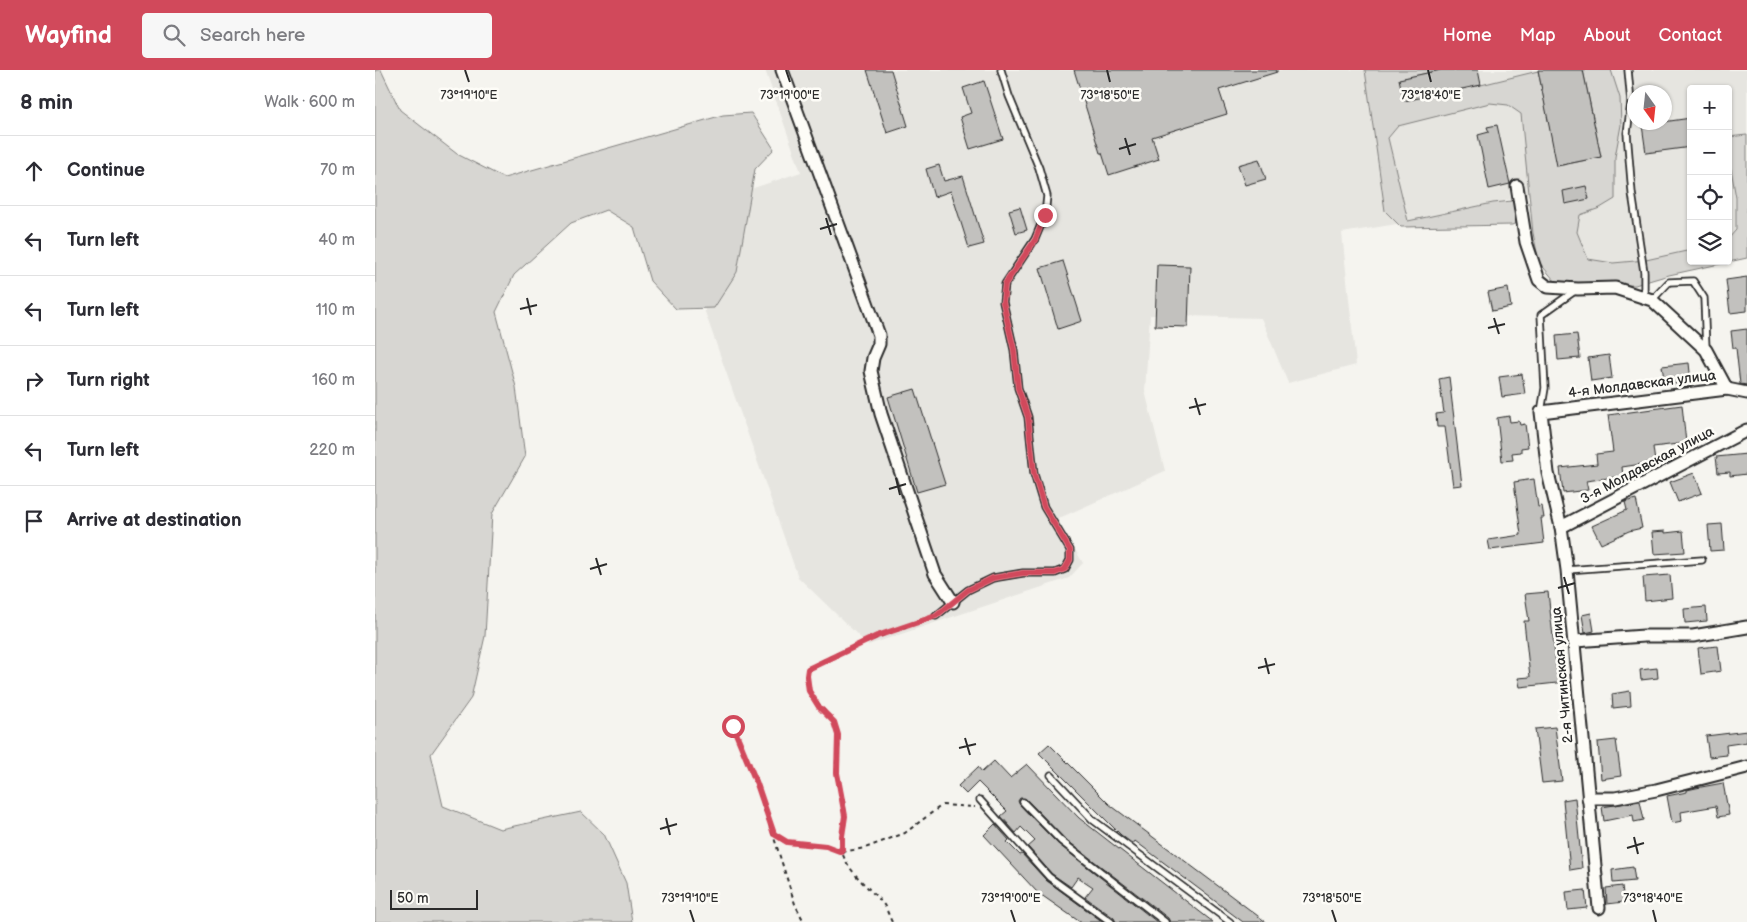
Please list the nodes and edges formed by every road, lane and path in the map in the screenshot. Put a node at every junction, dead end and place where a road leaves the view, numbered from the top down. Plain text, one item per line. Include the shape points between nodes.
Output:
1 (782, 70) edge
2 (1001, 70) edge
3 (1627, 70) edge
4 (1517, 186) dead end
5 (1577, 289) junction
6 (1648, 299) junction
7 (1707, 350) junction
8 (1727, 389) junction
9 (1747, 393) edge
10 (1541, 412) junction
11 (1747, 430) edge
12 (1561, 528) junction
13 (1702, 560) dead end
14 (1567, 570) junction
15 (953, 602) junction
16 (936, 616) joint
17 (1747, 627) edge
18 (1575, 641) junction
19 (733, 726) dead end
20 (1747, 767) edge
21 (1051, 776) dead end
22 (1588, 798) junction
23 (980, 800) dead end
24 (1023, 802) dead end
25 (986, 807) junction
26 (774, 834) junction
27 (842, 852) junction
28 (1599, 908) dead end
29 (804, 922) edge
30 (892, 922) edge
31 (1111, 922) edge
32 (1165, 922) edge
33 (1229, 922) edge

1 - 15 street via 879,335 871,371 881,414 935,574
2 - 15 lane via 1047,196 1045,215 1035,240 1005,284 1003,302 1014,350 1018,388 1028,417 1034,474 1044,507 1070,550 1070,560 1065,569 1055,573 1023,573 993,578 968,590
3 - 6 lane via 1631,103 1627,132 1632,193
4 - 5 street via 1526,242 1539,280 1548,287
5 - 6 street via 1615,288
5 - 10 lane via 1541,315 1545,388
6 - 7 street
6 - 7 lane via 1669,282 1693,281 1704,298
7 - 8 street
8 - 9 street, 4-я Молдавская улица
8 - 10 street, 4-я Молдавская улица
10 - 12 street, 2-я Читинская улица via 1548,473
11 - 12 street, 3-я Молдавская улица
12 - 14 street, 2-я Читинская улица
13 - 14 lane
14 - 18 street, 2-я Читинская улица
15 - 16 lane
16 - 27 path via 877,636 808,669 809,691 834,722 838,735 837,773 845,816
17 - 18 street via 1693,636
18 - 22 street, 2-я Читинская улица
19 - 26 path
20 - 22 street via 1615,798
21 - 33 lane via 1093,820
22 - 28 street, 2-я Читинская улица
23 - 25 lane
24 - 32 lane via 1061,841
25 - 27 path via 942,805 905,833 865,848
25 - 31 lane via 1049,877
26 - 27 path via 787,842 826,846
26 - 29 path via 795,904
27 - 30 path via 847,866 885,907

